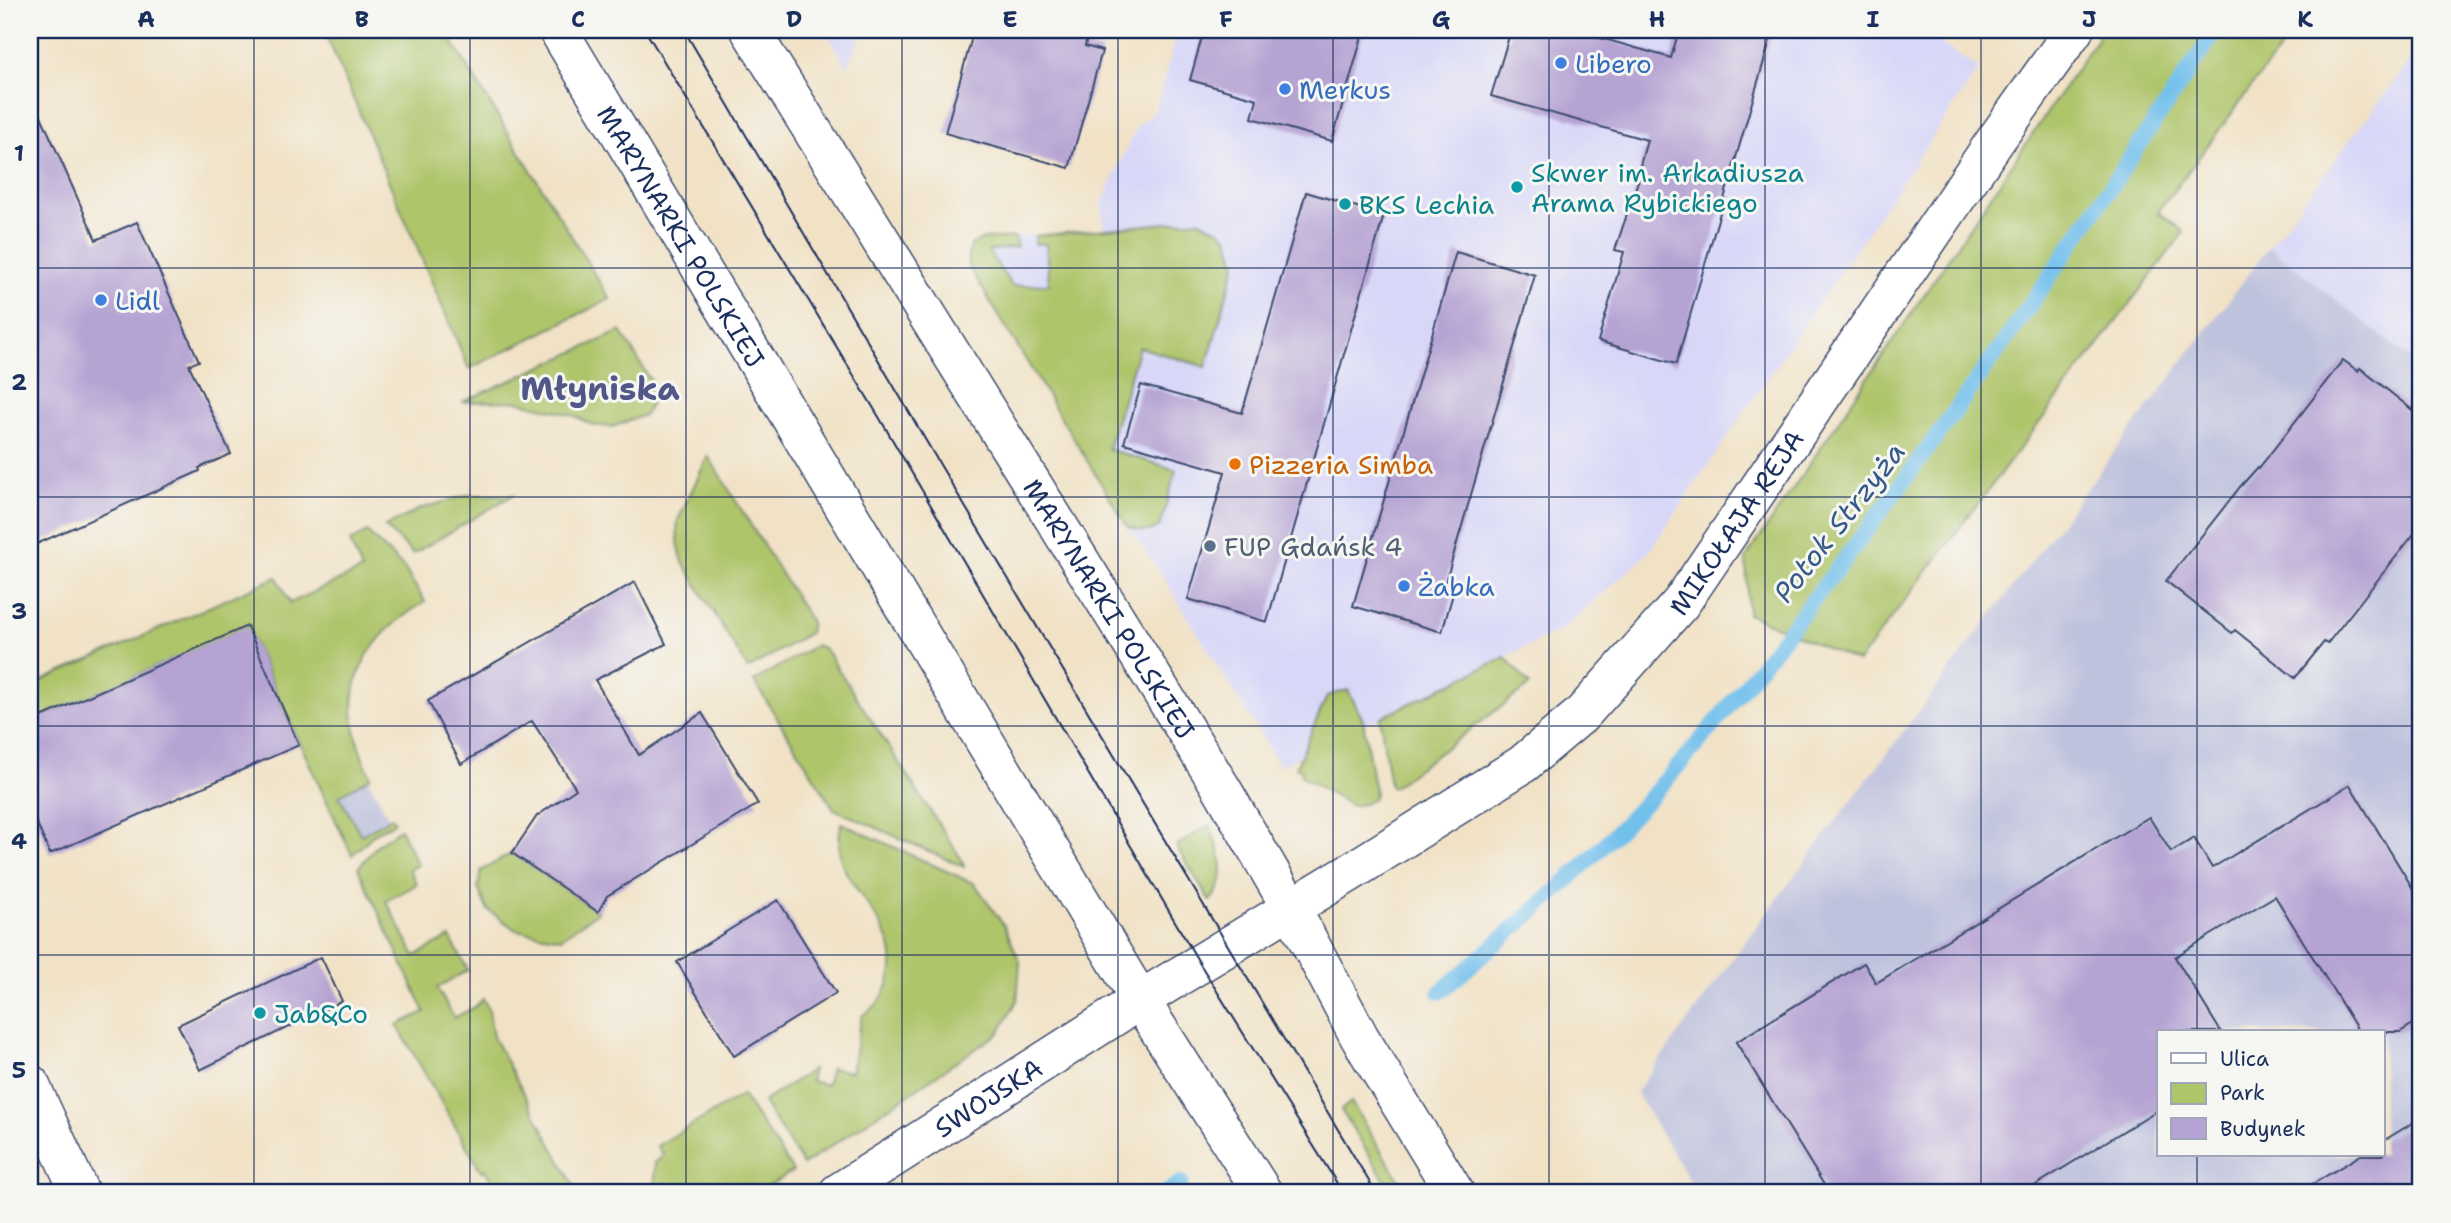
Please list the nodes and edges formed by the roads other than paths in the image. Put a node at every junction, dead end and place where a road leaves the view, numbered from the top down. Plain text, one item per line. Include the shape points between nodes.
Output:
1 (558, 30) edge
2 (750, 30) edge
3 (2074, 30) edge
4 (1291, 908) junction
5 (1140, 1000) junction
6 (30, 1084) edge
7 (79, 1193) edge
8 (838, 1193) edge
9 (1263, 1193) edge
10 (1455, 1193) edge

1 - 5 main road, MARYNARKI POLSKIEJ
2 - 4 main road, MARYNARKI POLSKIEJ via 1208,766
3 - 4 main road, MIKOŁAJA REJA via 1681,603 1616,677 1581,715 1523,764
4 - 5 main road, MIKOŁAJA REJA
4 - 10 main road, MARYNARKI POLSKIEJ via 1360,1038
5 - 8 main road, SWOJSKA
5 - 9 main road, MARYNARKI POLSKIEJ
6 - 7 main road

